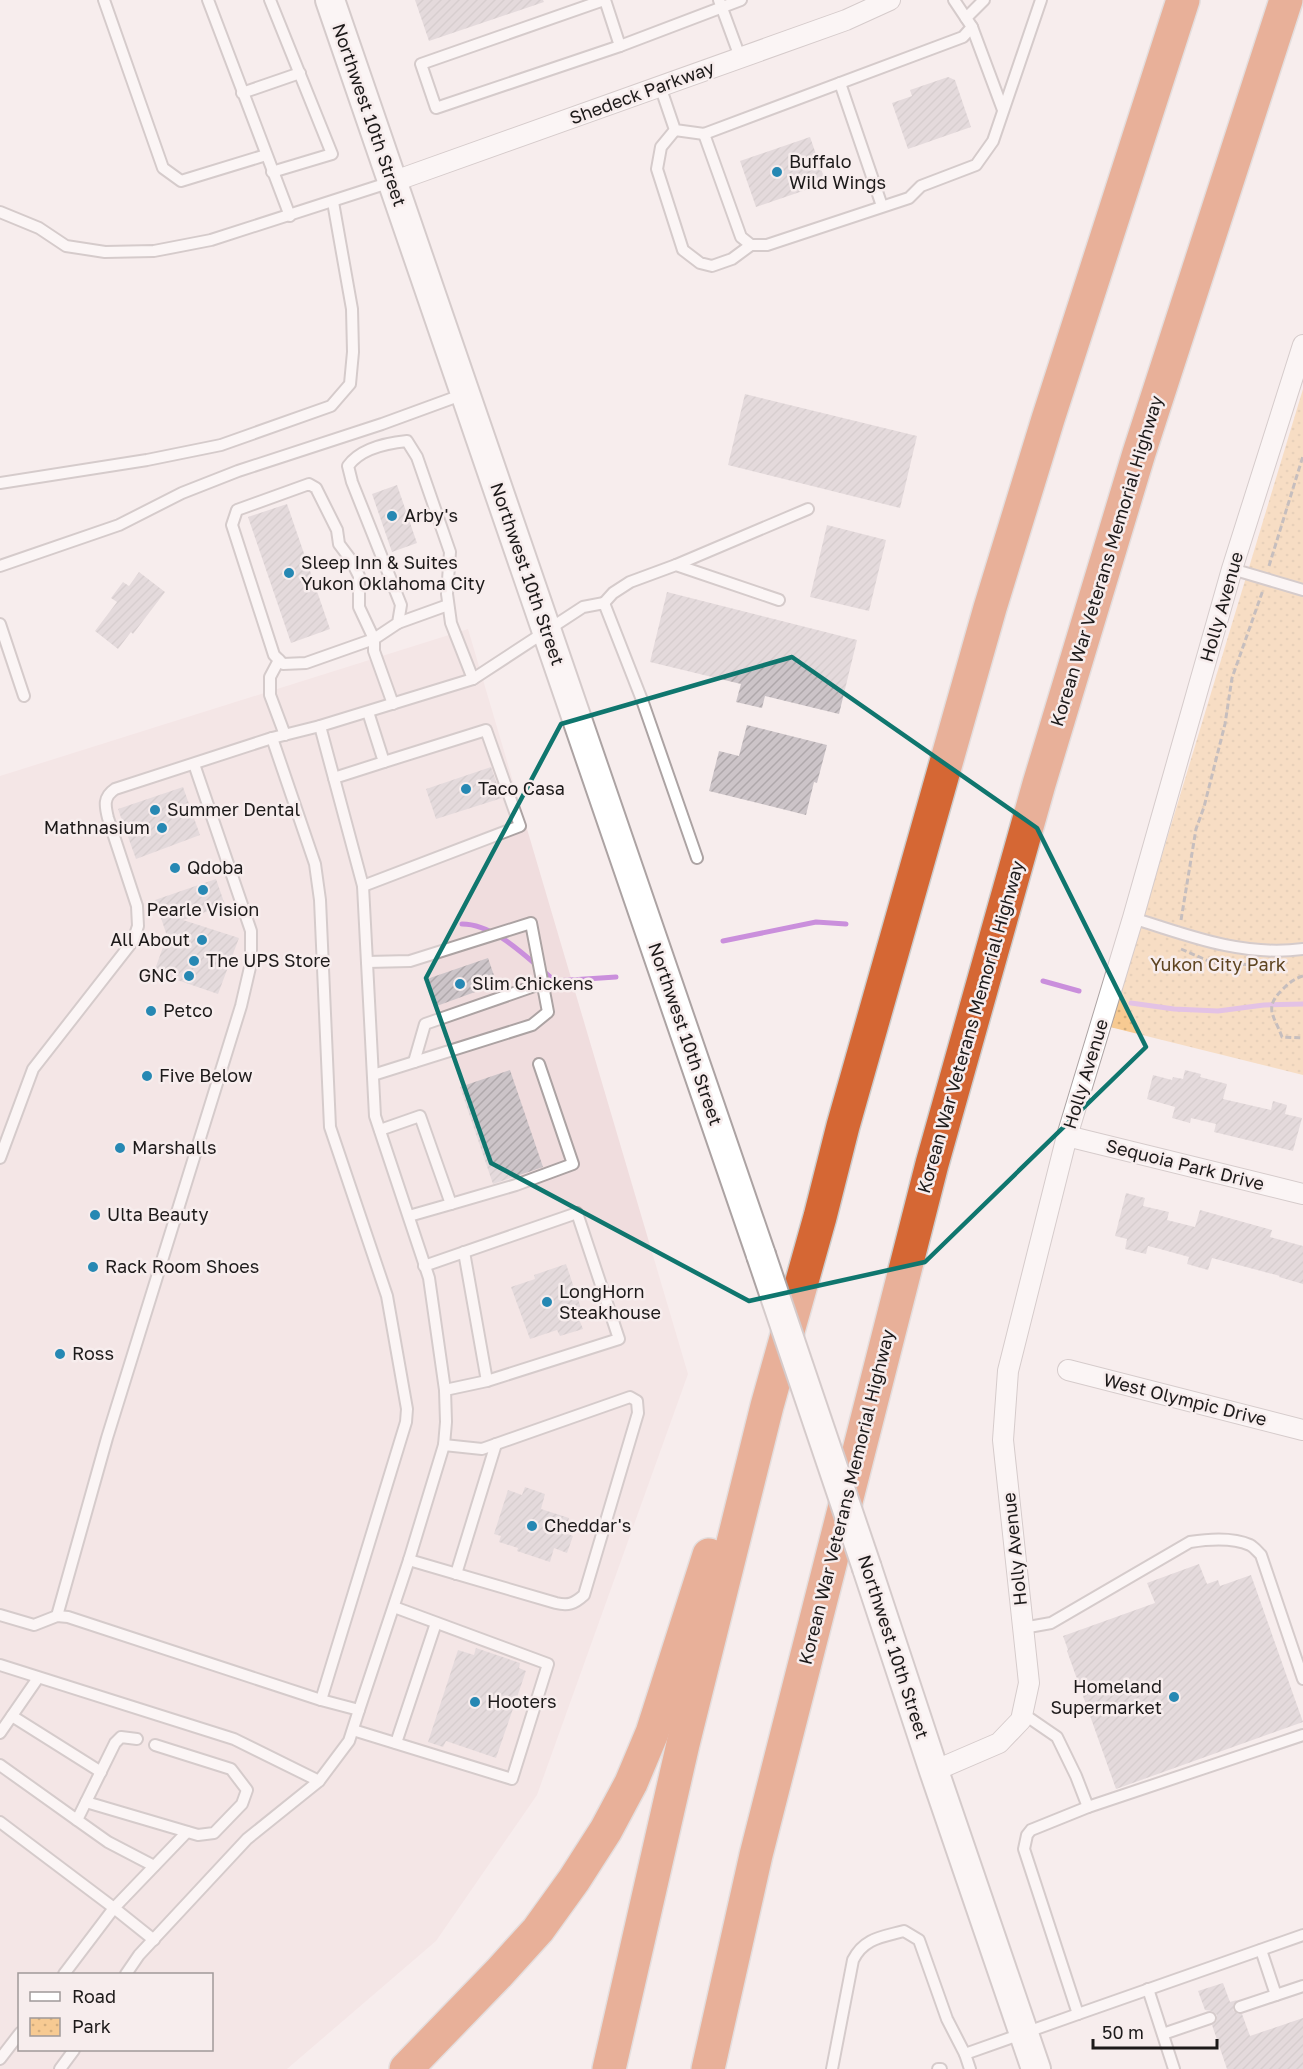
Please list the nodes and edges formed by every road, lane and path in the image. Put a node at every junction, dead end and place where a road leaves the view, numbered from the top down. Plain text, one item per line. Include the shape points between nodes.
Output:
1 (104, 0) edge
2 (208, 0) edge
3 (270, 0) edge
4 (330, 0) edge
5 (604, 0) edge
6 (741, 0) edge
7 (954, 0) edge
8 (984, 0) edge
9 (1041, 0) edge
10 (1183, 0) edge
11 (1286, 0) edge
12 (884, 1) edge
13 (720, 4) edge
14 (969, 22) junction
15 (620, 46) junction
16 (740, 57) junction
17 (300, 73) junction
18 (840, 83) junction
19 (660, 86) junction
20 (242, 93) junction
21 (1003, 110) junction
22 (675, 130) junction
23 (704, 134) junction
24 (266, 155) junction
25 (272, 172) junction
26 (392, 182) junction
27 (333, 202) junction
28 (882, 206) junction
29 (0, 212) edge
30 (290, 216) junction
31 (751, 245) junction
32 (1303, 345) edge
33 (465, 394) junction
34 (1303, 456) edge
35 (0, 483) edge
36 (808, 509) dead end
37 (0, 566) edge
38 (676, 566) junction
39 (1232, 569) junction
40 (1268, 569) dead end
41 (1263, 588) dead end
42 (1303, 590) edge
43 (778, 600) dead end
44 (604, 603) junction
45 (448, 605) junction
46 (398, 623) junction
47 (0, 624) edge
48 (548, 632) junction
49 (374, 639) junction
50 (279, 660) junction
51 (473, 679) junction
52 (24, 696) dead end
53 (393, 704) junction
54 (368, 712) junction
55 (320, 726) junction
56 (285, 735) junction
57 (272, 738) junction
58 (384, 762) junction
59 (194, 764) junction
60 (334, 778) junction
61 (697, 858) dead end
62 (363, 886) junction
63 (1134, 918) junction
64 (1181, 922) dead end
65 (1303, 949) edge
66 (367, 962) junction
67 (1303, 976) edge
68 (543, 983) junction
69 (1303, 1038) edge
70 (414, 1062) junction
71 (539, 1064) dead end
72 (373, 1075) junction
73 (380, 1130) junction
74 (1067, 1136) junction
75 (0, 1158) edge
76 (1303, 1194) edge
77 (452, 1204) junction
78 (409, 1216) junction
79 (464, 1252) junction
80 (424, 1266) junction
81 (1068, 1370) dead end
82 (487, 1382) junction
83 (445, 1390) junction
84 (767, 1406) junction
85 (1303, 1430) edge
86 (496, 1444) junction
87 (444, 1445) junction
88 (409, 1560) junction
89 (456, 1574) junction
90 (394, 1607) junction
91 (0, 1615) edge
92 (57, 1616) junction
93 (436, 1623) junction
94 (1023, 1628) junction
95 (0, 1665) edge
96 (38, 1678) junction
97 (1303, 1680) edge
98 (321, 1700) junction
99 (359, 1710) junction
100 (1022, 1713) junction
101 (12, 1716) junction
102 (353, 1730) junction
103 (0, 1733) edge
104 (1303, 1735) edge
105 (136, 1739) dead end
106 (396, 1743) junction
107 (155, 1745) dead end
108 (0, 1765) edge
109 (934, 1771) junction
110 (100, 1772) junction
111 (320, 1781) junction
112 (86, 1802) junction
113 (1088, 1807) junction
114 (77, 1820) junction
115 (0, 1822) edge
116 (187, 1832) junction
117 (154, 1866) junction
118 (114, 1908) junction
119 (1303, 1935) edge
120 (153, 1940) junction
121 (1261, 1950) junction
122 (65, 1973) edge
123 (127, 1973) edge
124 (1303, 1986) edge
125 (1148, 1989) junction
126 (1276, 1995) junction
127 (1240, 2007) dead end
128 (1078, 2014) junction
129 (1210, 2018) dead end
130 (1024, 2032) junction
131 (1162, 2034) junction
132 (18, 2036) edge
133 (73, 2051) edge
134 (965, 2054) junction
135 (0, 2059) edge
136 (832, 2066) edge
137 (60, 2069) edge
138 (406, 2069) edge
139 (609, 2069) edge
140 (708, 2069) edge
141 (970, 2069) edge
142 (1036, 2069) edge
143 (1174, 2069) edge

1 - 24 lane via 163,168 181,182
2 - 20 lane
3 - 17 lane
4 - 26 main road, Northwest 10th Street
5 - 15 lane
5 - 15 lane via 422,64 436,108
6 - 13 lane
7 - 14 lane
8 - 14 lane
9 - 21 lane
10 - 84 highway via 987,619
11 - 140 highway, Korean War Veterans Memorial Highway via 1139,453 1039,784 932,1164 756,1855
12 - 16 street, Shedeck Parkway via 846,20
13 - 15 lane
13 - 16 lane
14 - 18 lane via 963,37
14 - 21 lane
16 - 19 street, Shedeck Parkway
17 - 20 lane
17 - 25 lane via 332,154
18 - 23 lane
18 - 28 lane
19 - 22 lane
19 - 26 street, Shedeck Parkway
20 - 24 lane
21 - 28 lane via 993,141 976,165 921,186 909,198
22 - 23 lane
22 - 31 lane via 661,147 657,169 683,250 700,263 712,266 732,260
23 - 31 lane via 741,237
24 - 25 lane
25 - 30 lane
26 - 27 lane
26 - 33 main road, Northwest 10th Street
27 - 30 lane
27 - 35 lane via 352,309 353,352 350,384 331,406 221,445
28 - 31 lane via 767,245
29 - 30 lane via 39,228 66,246 105,252 154,251 211,240
32 - 39 street, Holly Avenue
33 - 37 lane via 238,471 182,493 119,525
33 - 48 main road, Northwest 10th Street
34 - 40 path
36 - 38 lane
38 - 43 lane
38 - 44 lane via 630,582
39 - 42 lane
39 - 63 street, Holly Avenue
41 - 64 path via 1232,678 1225,724 1196,830
44 - 48 lane via 583,607
44 - 61 lane
45 - 46 lane
45 - 46 lane via 450,552 417,457 407,441 395,442 356,456 348,466 401,605
45 - 51 lane
46 - 49 lane
47 - 52 lane
48 - 51 lane
48 - 109 main road, Northwest 10th Street, bridge
49 - 50 lane via 306,663 283,664
49 - 50 lane via 359,607 359,576 339,544 337,530 316,488 309,484 237,510 232,525 274,655
49 - 53 lane via 374,651
50 - 56 lane via 270,677 270,695
51 - 53 lane
53 - 54 lane
54 - 55 lane
54 - 58 lane
55 - 56 lane
55 - 60 lane
56 - 57 lane
57 - 59 lane
57 - 98 lane via 315,864 330,1127 387,1296 407,1409
58 - 60 lane
58 - 62 lane via 486,730 520,826
59 - 75 lane via 108,794 108,818 137,906 138,926 133,941 33,1069
59 - 92 lane via 251,931 251,963 242,1006 107,1438
60 - 62 lane
62 - 66 lane
63 - 65 lane via 1214,944 1250,950
63 - 74 street, Holly Avenue
66 - 68 lane via 410,961 531,923
66 - 72 lane
67 - 69 path via 1293,979 1273,999 1271,1010 1282,1038
68 - 70 lane via 426,1024
68 - 70 lane via 548,1012 532,1025
70 - 72 lane
71 - 77 lane via 573,1164
72 - 73 lane via 375,1116
73 - 77 lane via 420,1116
73 - 78 lane
74 - 76 street, Sequoia Park Drive
74 - 94 street, Holly Avenue via 1008,1371 1003,1440
77 - 78 lane
78 - 80 lane
79 - 80 lane
79 - 82 lane
79 - 82 lane via 577,1214 619,1339
80 - 83 lane
81 - 85 street, West Olympic Drive
82 - 83 lane
83 - 87 lane
84 - 138 highway via 730,1490 652,1732 606,1830 538,1930
84 - 139 highway via 683,1744
86 - 87 lane via 482,1449
86 - 89 lane
86 - 89 lane via 630,1397 637,1401 638,1413 584,1595 567,1605
87 - 88 lane
88 - 89 lane
88 - 90 lane
90 - 93 lane
90 - 99 lane
91 - 92 lane via 34,1625
92 - 98 lane
93 - 106 lane
93 - 106 lane via 548,1664 513,1779
94 - 97 lane via 1051,1623 1190,1542 1238,1542 1252,1545 1261,1555
94 - 100 street, Holly Avenue via 1029,1683
95 - 96 lane
96 - 101 lane
96 - 111 lane via 234,1739
98 - 99 lane
99 - 102 lane
100 - 109 street, Holly Avenue via 1021,1720 999,1743
100 - 113 lane via 1057,1737
101 - 103 lane
101 - 110 lane
102 - 106 lane
102 - 111 lane via 349,1742
104 - 113 lane
105 - 110 lane via 121,1737
107 - 116 lane via 231,1769 247,1790 242,1804 214,1833
108 - 114 lane
109 - 130 main road, Northwest 10th Street
110 - 112 lane
111 - 120 lane via 247,1839
112 - 114 lane
112 - 116 lane
113 - 128 lane via 1031,1830 1024,1849
114 - 117 lane
115 - 118 lane
116 - 117 lane
117 - 118 lane
118 - 120 lane
118 - 122 lane
119 - 121 lane
120 - 123 lane
121 - 125 lane
121 - 126 lane
124 - 126 lane
125 - 128 lane
125 - 131 lane
126 - 127 lane
128 - 130 lane
129 - 131 lane
130 - 134 lane
130 - 142 main road, Northwest 10th Street
131 - 143 lane
132 - 135 lane
133 - 137 lane
134 - 136 lane via 947,2019 919,1940 904,1930 859,1948 853,1960
134 - 141 lane

